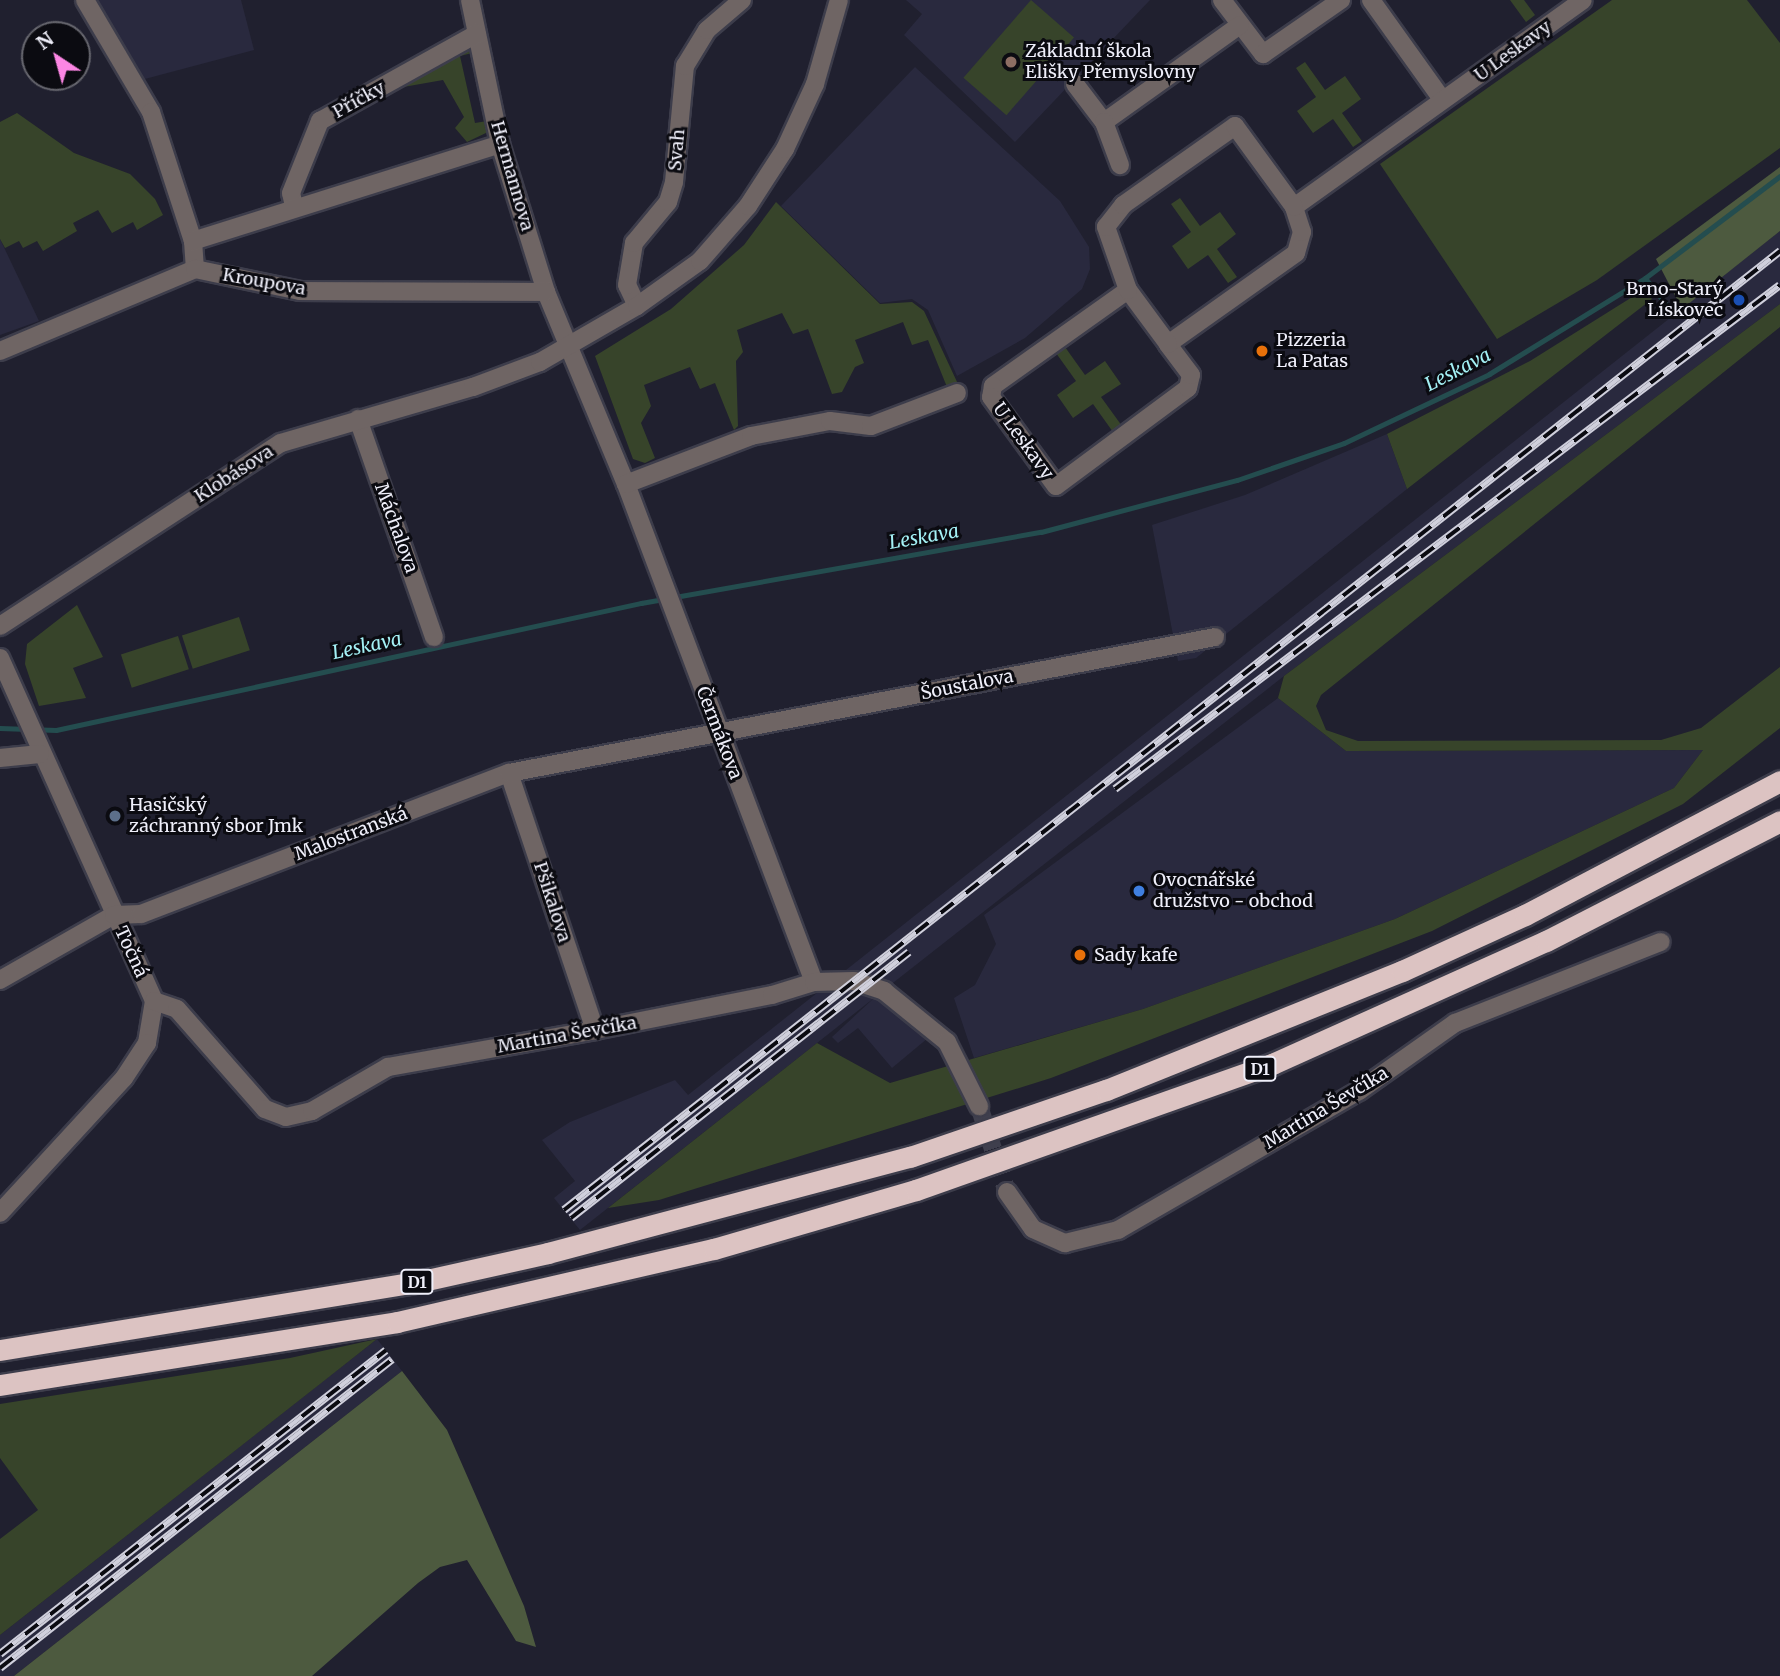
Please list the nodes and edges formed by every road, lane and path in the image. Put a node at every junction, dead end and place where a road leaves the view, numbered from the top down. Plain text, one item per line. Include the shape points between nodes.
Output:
1 (85, 0) edge
2 (470, 0) edge
3 (741, 0) edge
4 (839, 0) edge
5 (1222, 0) edge
6 (1341, 0) edge
7 (1371, 0) edge
8 (1583, 0) edge
9 (1241, 25) junction
10 (476, 34) junction
11 (1075, 84) dead end
12 (1442, 99) junction
13 (1104, 122) junction
14 (500, 144) junction
15 (1120, 165) dead end
16 (294, 206) junction
17 (1294, 207) junction
18 (193, 241) junction
19 (195, 269) junction
20 (1128, 290) junction
21 (546, 292) junction
22 (636, 306) junction
23 (1168, 344) junction
24 (571, 347) junction
25 (0, 351) edge
26 (957, 393) dead end
27 (358, 419) junction
28 (626, 484) junction
29 (0, 626) edge
30 (435, 637) dead end
31 (1215, 637) dead end
32 (0, 658) edge
33 (719, 733) junction
34 (38, 750) junction
35 (0, 758) edge
36 (509, 773) junction
37 (1780, 781) edge
38 (1780, 821) edge
39 (114, 915) junction
40 (1661, 942) dead end
41 (0, 980) edge
42 (814, 982) junction
43 (154, 1001) junction
44 (595, 1030) junction
45 (979, 1106) tunnel mouth
46 (1007, 1192) tunnel mouth
47 (0, 1213) edge
48 (0, 1350) edge
49 (0, 1385) edge

1 - 18 street via 151,112
2 - 10 street, Hermannova
3 - 22 street, Svah via 707,30 685,66 668,202 634,243 627,285
4 - 22 street, Klobásova via 815,84 785,149 748,206 700,261
5 - 9 street
6 - 9 street via 1263,54
7 - 12 street
8 - 12 street, U Leskavy
9 - 13 street
10 - 14 street, Hermannova
10 - 16 street, Příčky via 320,121 291,193
11 - 13 street
12 - 17 street, U Leskavy
13 - 15 street
14 - 16 street via 370,188
14 - 21 street, Hermannova
16 - 18 street
17 - 20 street, U Leskavy via 1235,126 1123,205 1106,227
17 - 23 street, U Leskavy via 1302,232 1296,253
18 - 19 street
19 - 21 street, Kroupova via 300,290
19 - 25 street
20 - 23 street, U Leskavy
20 - 23 street, U Leskavy via 993,386 991,397 1056,486 1188,388 1191,375
21 - 24 street, Hermannova
22 - 24 street, Klobásova
24 - 27 street, Klobásova via 473,387
24 - 28 street, Čermákova
26 - 28 street via 871,426 830,421 751,436
27 - 29 street, Klobásova via 281,443
27 - 30 street, Máchalova
28 - 33 street, Čermákova
31 - 33 street, Šoustalova
32 - 34 street, Točná
33 - 36 street, Malostranská
33 - 42 street, Čermákova
34 - 35 street
34 - 39 street, Točná
36 - 39 street, Malostranská via 141,914
36 - 44 street, Pšikalova
37 - 48 highway, D1 via 1525,915 1402,971 1106,1090 910,1157 575,1247 427,1280
38 - 49 highway, D1 via 1546,940 1272,1065 916,1190 714,1249 397,1322
39 - 41 street, Malostranská
39 - 43 street, Točná
40 - 46 street, Martina Ševčíka via 1455,1023 1359,1091 1118,1230 1065,1243 1033,1229
42 - 44 street, Martina Ševčíka via 772,995
42 - 45 street, Martina Ševčíka via 853,981 884,991 947,1042
43 - 44 street, Martina Ševčíka via 177,1009 265,1109 286,1117 312,1111 388,1067
43 - 47 street via 147,1043 124,1078

